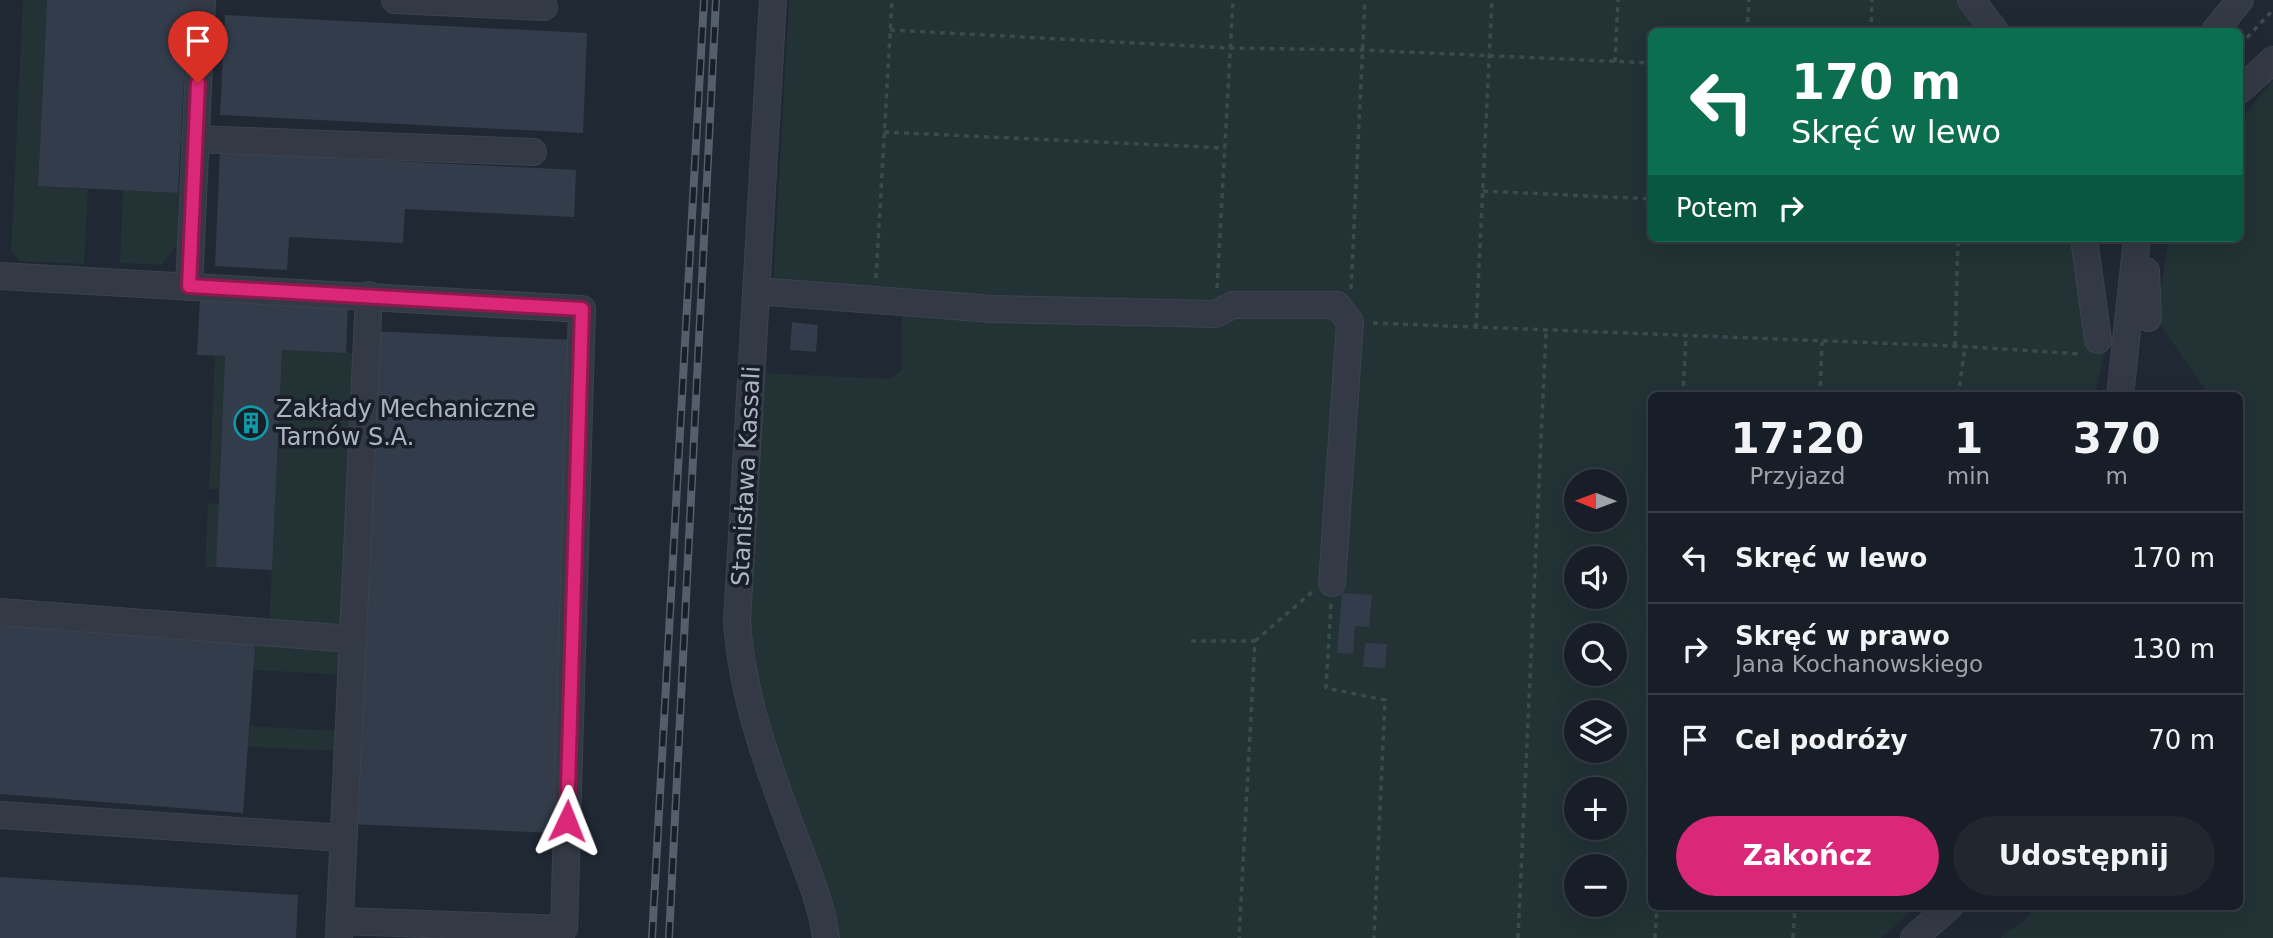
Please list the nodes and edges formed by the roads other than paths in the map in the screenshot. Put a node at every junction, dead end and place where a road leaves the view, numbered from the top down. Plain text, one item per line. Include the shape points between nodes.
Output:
1 (202, 0) edge
2 (395, 0) edge
3 (773, 0) edge
4 (1971, 0) edge
5 (2221, 0) edge
6 (2240, 0) edge
7 (544, 7) dead end
8 (1993, 28) edge
9 (2204, 28) edge
10 (2217, 28) edge
11 (2273, 60) edge
12 (2243, 87) edge
13 (195, 139) junction
14 (533, 152) dead end
15 (2085, 242) edge
16 (2137, 242) edge
17 (2146, 242) edge
18 (0, 276) edge
19 (189, 286) junction
20 (757, 291) junction
21 (369, 295) junction
22 (2148, 318) dead end
23 (2098, 340) road end
24 (2120, 392) edge
25 (1332, 586) road end
26 (0, 612) edge
27 (352, 639) junction
28 (0, 815) edge
29 (344, 838) junction
30 (1946, 910) edge
31 (340, 929) edge
32 (826, 938) edge
33 (1914, 938) edge

1 - 13 street
2 - 7 street
3 - 20 street, Stanisława Kassali
4 - 8 street
5 - 9 street
6 - 10 street
11 - 12 street
13 - 14 street
13 - 19 street
15 - 23 street
16 - 24 street
17 - 22 street
18 - 19 street
19 - 21 street
20 - 25 street via 993,309 1215,314 1233,305 1337,305 1356,322
20 - 32 street, Stanisława Kassali via 737,621 740,667 750,708 810,875
21 - 27 street
21 - 31 street via 582,309 564,929
26 - 27 street
27 - 29 street
28 - 29 street
29 - 31 street
30 - 33 street

